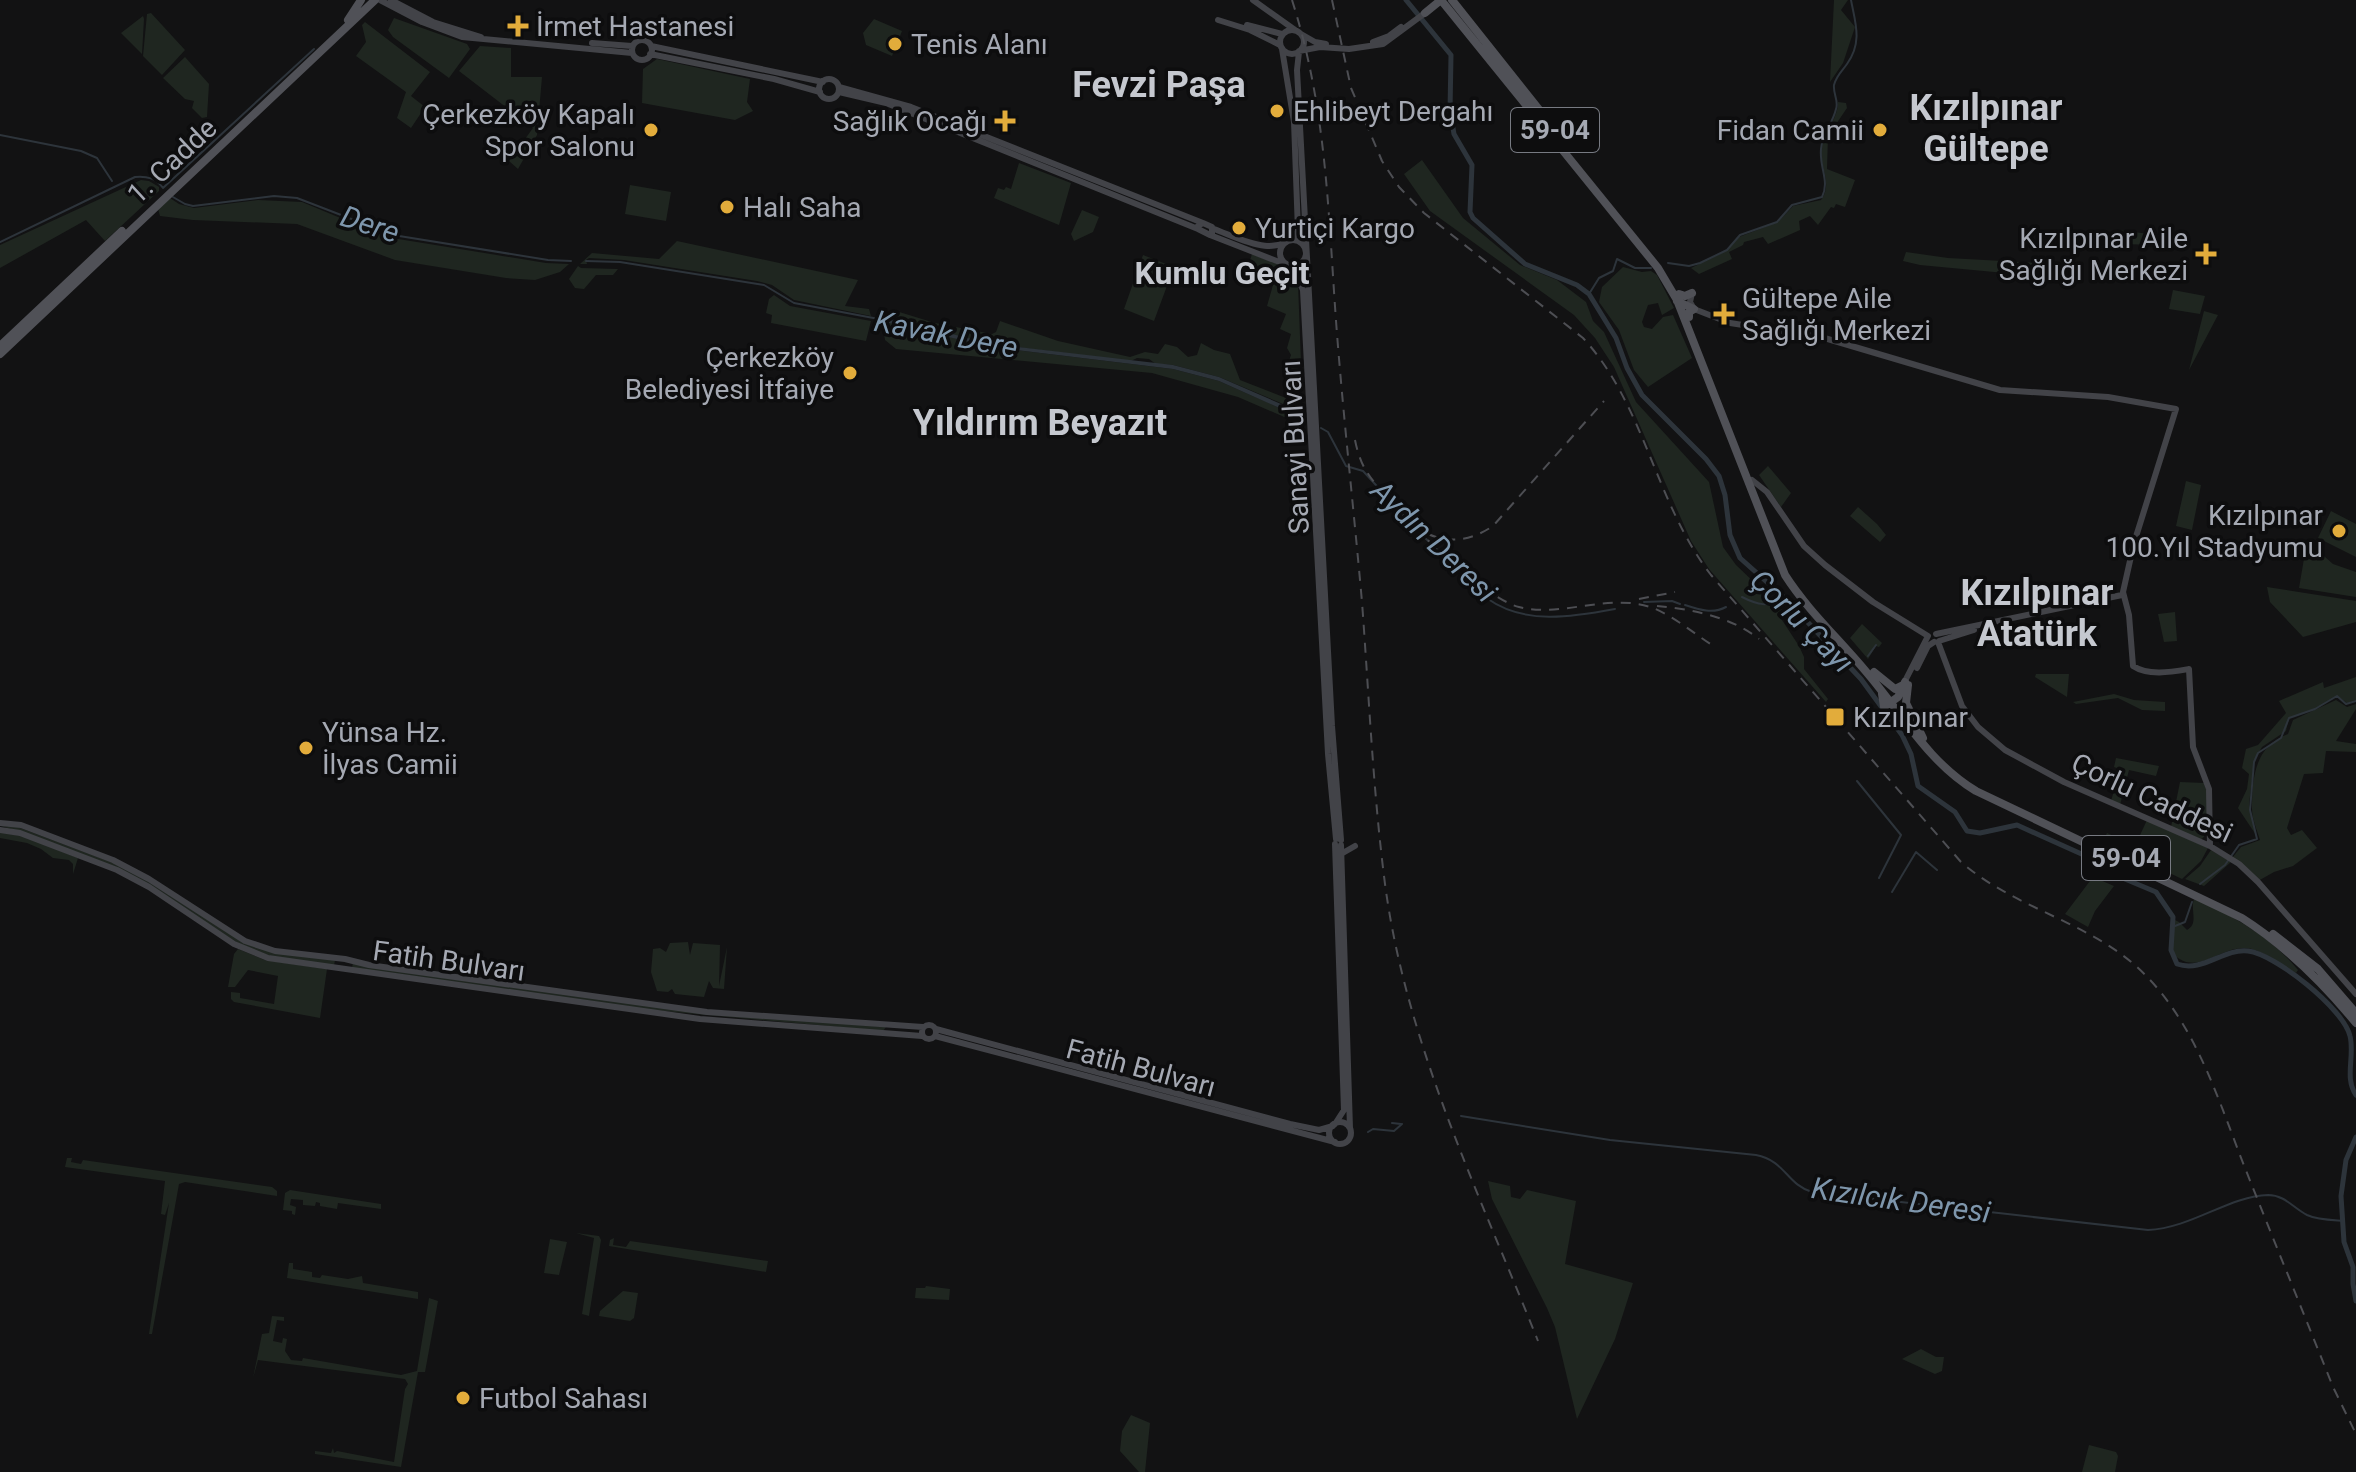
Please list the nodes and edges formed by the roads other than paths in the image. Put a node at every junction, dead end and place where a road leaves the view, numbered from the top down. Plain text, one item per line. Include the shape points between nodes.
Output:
1 (1427, 0) edge
2 (1435, 0) edge
3 (1441, 0) edge
4 (1452, 0) edge
5 (367, 2) edge
6 (394, 2) edge
7 (1256, 2) edge
8 (1424, 11) junction
9 (1411, 22) junction
10 (1459, 23) junction
11 (432, 24) junction
12 (1298, 32) junction
13 (1283, 33) junction
14 (633, 47) junction
15 (650, 47) junction
16 (1281, 47) junction
17 (1299, 51) junction
18 (757, 73) junction
19 (823, 82) junction
20 (839, 89) junction
21 (820, 92) junction
22 (169, 191) junction
23 (1212, 232) junction
24 (1290, 240) junction
25 (1307, 253) junction
26 (1658, 264) junction
27 (1287, 265) junction
28 (1692, 293) joint
29 (1680, 300) junction
30 (1691, 313) junction
31 (0, 346) edge
32 (0, 354) edge
33 (1312, 430) junction
34 (1752, 480) junction
35 (2123, 599) junction
36 (1934, 639) junction
37 (1874, 672) junction
38 (1907, 683) junction
39 (1892, 704) junction
40 (1922, 739) junction
41 (0, 823) edge
42 (0, 830) edge
43 (1338, 842) junction
44 (1355, 846) dead end
45 (2210, 846) junction
46 (1341, 854) junction
47 (338, 958) junction
48 (350, 960) junction
49 (337, 968) junction
50 (348, 969) junction
51 (530, 990) junction
52 (2356, 994) edge
53 (2356, 1013) edge
54 (2356, 1026) edge
55 (923, 1027) junction
56 (936, 1033) junction
57 (922, 1036) junction
58 (1334, 1125) junction
59 (1350, 1128) junction
60 (1335, 1142) junction

1 - 8 main road
2 - 8 main road
3 - 8 main road
3 - 10 main road, 59-04
4 - 26 main road, 59-04
5 - 6 main road
5 - 6 main road
5 - 22 main road, 1. Cadde
6 - 11 main road
6 - 11 main road
7 - 12 main road
7 - 13 main road via 1279,22
8 - 9 main road
8 - 10 main road via 1439,10
9 - 12 main road via 1379,40 1349,46 1315,42
9 - 17 main road via 1383,44
10 - 26 main road, 59-04
11 - 14 main road via 473,37
12 - 13 main road
12 - 17 main road via 1304,42
13 - 16 main road
13 - 16 main road via 1218,20
14 - 15 main road
14 - 15 main road via 642,60
15 - 18 main road
16 - 17 main road via 1291,54
16 - 24 main road via 1294,122 1298,231
17 - 25 main road, Sanayi Bulvarı
18 - 19 main road
18 - 21 main road
19 - 20 main road via 833,80
19 - 21 main road
20 - 21 main road via 829,99
20 - 23 main road via 1007,148
22 - 31 main road, 1. Cadde
22 - 32 main road, 1. Cadde
23 - 24 main road via 1262,247
23 - 27 main road
24 - 25 main road via 1301,242
24 - 27 main road via 1280,254
25 - 27 main road via 1300,265
25 - 33 main road, Sanayi Bulvarı
26 - 29 main road, 59-04
27 - 33 main road, Sanayi Bulvarı via 1303,295
28 - 29 main road
28 - 30 main road
29 - 30 main road, 59-04
29 - 39 main road, 59-04 via 1785,575
30 - 34 main road, 59-04
30 - 35 main road via 1842,343 2000,390 2108,397 2176,409 2134,543
33 - 43 main road, Sanayi Bulvarı
34 - 36 main road via 1825,565
34 - 37 main road, 59-04 via 1795,582
35 - 36 main road
35 - 45 main road via 2133,666 2155,672 2189,669 2193,747 2209,789
36 - 38 main road
36 - 45 main road, Çorlu Caddesi via 1962,706 2012,756
37 - 38 main road via 1895,689
37 - 39 main road, 59-04
38 - 39 main road
38 - 40 main road via 1906,703
39 - 40 main road, 59-04
39 - 40 main road, 59-04
40 - 53 main road, 59-04 via 1978,786 2252,919 2318,969
40 - 54 main road, 59-04 via 1941,766 1976,791 2230,910 2286,951 2331,993
41 - 47 main road, Fatih Bulvarı via 22,825 122,864 245,941 284,953
42 - 49 main road, Fatih Bulvarı via 122,873 246,950
43 - 46 main road, Sanayi Bulvarı
43 - 58 main road, Sanayi Bulvarı via 1344,1110
44 - 46 main road
45 - 52 main road, Çorlu Caddesi via 2258,882
46 - 59 main road, Sanayi Bulvarı
47 - 48 main road, Fatih Bulvarı
47 - 49 main road
48 - 50 main road
48 - 51 main road, Fatih Bulvarı
49 - 50 main road, Fatih Bulvarı
50 - 51 main road, Fatih Bulvarı
51 - 55 main road, Fatih Bulvarı via 717,1013
51 - 57 main road, Fatih Bulvarı via 709,1020
55 - 56 main road, Fatih Bulvarı
55 - 57 main road
56 - 57 main road, Fatih Bulvarı
56 - 58 main road, Fatih Bulvarı via 1290,1124 1319,1130
56 - 60 main road, Fatih Bulvarı
58 - 59 main road
58 - 60 main road via 1330,1137
59 - 60 main road via 1348,1141

